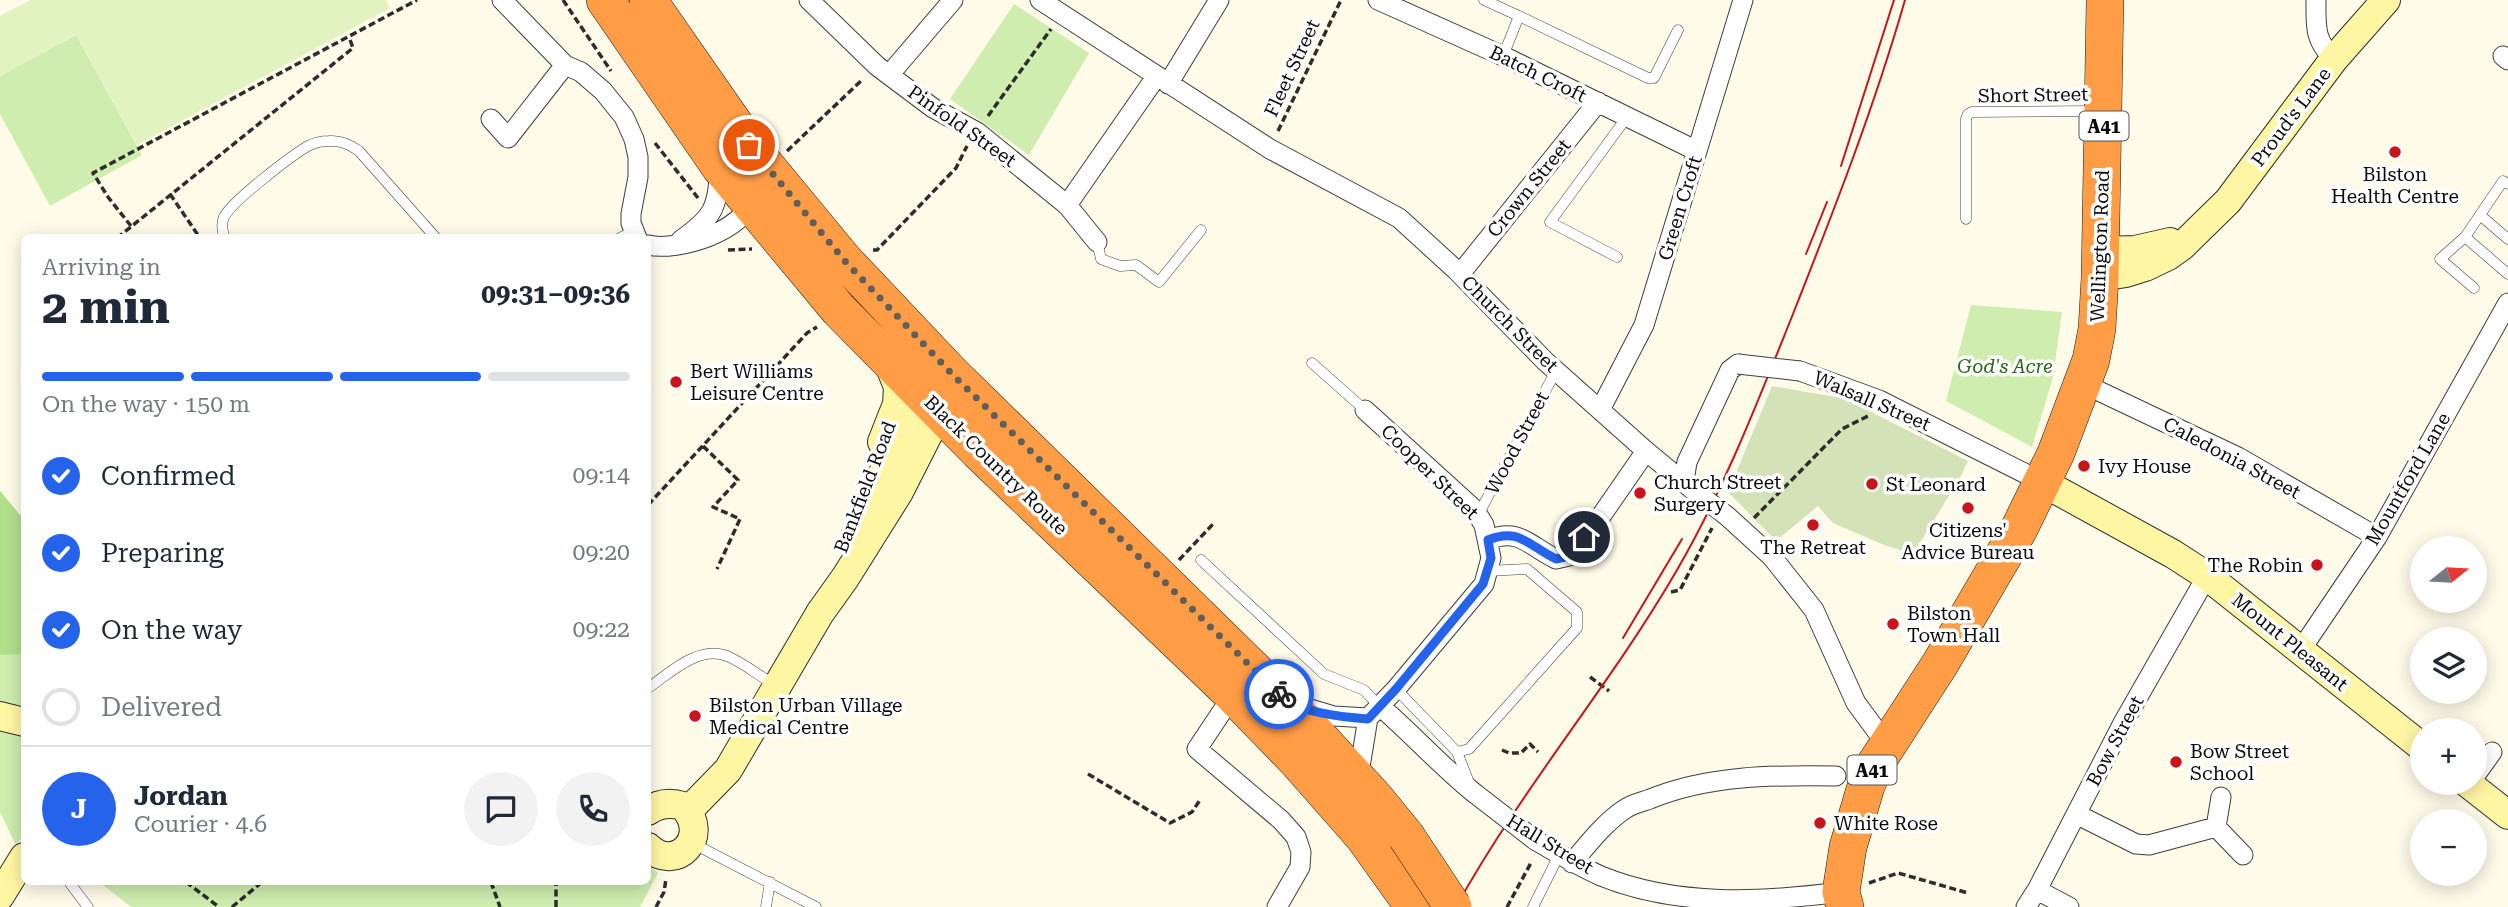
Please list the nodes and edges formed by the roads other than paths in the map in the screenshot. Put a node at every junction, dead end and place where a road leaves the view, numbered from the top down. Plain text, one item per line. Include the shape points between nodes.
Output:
1 (502, 0) edge
2 (605, 0) edge
3 (648, 0) edge
4 (809, 0) edge
5 (953, 0) edge
6 (1040, 0) edge
7 (1219, 0) edge
8 (1484, 0) edge
9 (1744, 0) edge
10 (2105, 0) edge
11 (2316, 0) edge
12 (2386, 0) edge
13 (1388, 2) edge
14 (1519, 16) junction
15 (1678, 30) dead end
16 (1503, 56) junction
17 (2334, 59) junction
18 (565, 65) junction
19 (883, 70) junction
20 (1162, 80) junction
21 (1598, 102) junction
22 (2104, 111) junction
23 (1627, 117) junction
24 (491, 118) dead end
25 (722, 119) junction
26 (1698, 151) junction
27 (720, 167) junction
28 (2508, 184) edge
29 (1067, 205) junction
30 (751, 206) junction
31 (2480, 215) junction
32 (1966, 219) dead end
33 (1201, 230) dead end
34 (224, 234) edge
35 (432, 234) edge
36 (634, 234) edge
37 (2465, 237) junction
38 (2508, 239) edge
39 (1097, 242) joint
40 (651, 243) edge
41 (674, 244) junction
42 (1618, 257) dead end
43 (861, 261) junction
44 (2101, 264) junction
45 (1460, 274) junction
46 (2508, 274) edge
47 (2474, 288) dead end
48 (2508, 303) edge
49 (888, 362) junction
50 (1312, 363) dead end
51 (1556, 371) junction
52 (2084, 384) junction
53 (984, 403) junction
54 (1364, 410) joint
55 (1600, 410) junction
56 (940, 411) junction
57 (1646, 451) junction
58 (2042, 482) junction
59 (1689, 486) junction
60 (1478, 516) junction
61 (2377, 537) junction
62 (1488, 540) junction
63 (1201, 560) dead end
64 (1489, 571) junction
65 (2207, 576) junction
66 (820, 613) junction
67 (2300, 651) junction
68 (651, 686) edge
69 (778, 687) junction
70 (1396, 689) junction
71 (1233, 695) junction
72 (1286, 701) junction
73 (1374, 713) junction
74 (0, 716) edge
75 (21, 721) edge
76 (2410, 738) edge
77 (1886, 745) junction
78 (2492, 751) dead end
79 (1457, 752) junction
80 (2487, 758) edge
81 (1836, 776) dead end
82 (1358, 779) junction
83 (1473, 792) junction
84 (2485, 795) edge
85 (2221, 797) dead end
86 (651, 808) edge
87 (688, 811) junction
88 (2076, 814) junction
89 (2508, 815) edge
90 (2216, 827) junction
91 (669, 849) edge
92 (1396, 851) junction
93 (2243, 855) dead end
94 (1566, 859) junction
95 (770, 882) junction
96 (71, 885) edge
97 (2037, 890) junction
98 (1645, 898) edge
99 (1843, 900) edge
100 (1757, 903) edge
101 (88, 907) edge
102 (766, 907) edge
103 (816, 907) edge
104 (1277, 907) edge
105 (1414, 907) edge
106 (1453, 907) edge
107 (1533, 907) edge
108 (2026, 907) edge
109 (2069, 907) edge

1 - 18 street
2 - 27 highway, Black Country Route
3 - 25 highway, Black Country Route
4 - 19 street, Pinfold Street
5 - 19 street
6 - 20 street, Church Street
7 - 20 street
8 - 14 lane
9 - 26 street, Green Croft
10 - 22 highway, Wellington Road / A41
11 - 17 street via 2318,39
12 - 17 street, Proud's Lane
13 - 16 street, Batch Croft
14 - 15 lane via 1648,78 1654,78
14 - 16 lane
16 - 21 street, Batch Croft
17 - 44 street, Proud's Lane via 2228,201 2195,231
18 - 24 street via 508,138
18 - 36 street via 590,78 613,101 634,139 638,157 631,214
19 - 29 street, Pinfold Street via 933,108 977,132
20 - 29 street via 1122,124
20 - 45 street, Church Street via 1270,149 1399,218
21 - 23 street, Batch Croft
21 - 45 street, Crown Street
22 - 32 lane, Short Street via 1968,114
22 - 44 highway, Wellington Road / A41
23 - 26 street, Batch Croft
23 - 42 lane via 1550,222
25 - 27 street via 714,132
25 - 30 street via 755,178
25 - 43 highway, Black Country Route via 787,193
26 - 55 street, Green Croft via 1644,325
27 - 30 highway, Black Country Route
27 - 41 street via 712,214
28 - 31 lane via 2503,181
29 - 39 street, Pinfold Street
30 - 41 street via 740,219 701,240
30 - 49 highway, Black Country Route
31 - 37 lane
31 - 38 lane
33 - 39 lane via 1159,282 1136,265 1120,266 1101,258
34 - 35 lane via 225,216 233,206 310,145 332,140 359,151
37 - 46 lane
37 - 47 lane via 2440,259
40 - 41 street
43 - 53 highway, Black Country Route via 951,373
43 - 56 street via 871,313 934,381
44 - 52 highway, Wellington Road / A41 via 2097,329
45 - 51 street, Church Street
48 - 61 street, Mountford Lane
49 - 56 highway, Black Country Route
49 - 66 street, Bankfield Road via 898,387 897,404 864,482
50 - 54 lane
51 - 55 street, Church Street
51 - 60 lane, Wood Street
52 - 58 highway, Wellington Road / A41
52 - 61 street, Caledonia Street via 2238,457
53 - 56 street via 960,402
53 - 72 highway, Black Country Route
54 - 60 street, Cooper Street
55 - 57 street, Church Street
56 - 66 street via 926,412 904,425
56 - 71 highway, Black Country Route
57 - 59 street, Church Street
57 - 62 street via 1569,556 1556,559 1515,535
58 - 59 street, Walsall Street, bridge via 1885,403 1800,371 1738,364 1730,370 1687,462
58 - 65 street, Mount Pleasant
58 - 77 highway, A41 via 1940,664
59 - 77 street, Church Street, bridge via 1743,529 1794,583 1814,610 1856,702
60 - 62 street, Cooper Street
61 - 67 street, Mountford Lane
62 - 64 street
63 - 73 lane via 1324,674 1364,690
64 - 70 street
64 - 79 lane via 1527,569 1577,612 1577,628 1469,749
65 - 67 street, Mount Pleasant
65 - 88 street, Bow Street
66 - 69 street, Bankfield Road
67 - 76 street, Mount Pleasant
68 - 69 lane via 697,655 715,653 729,656
69 - 87 street, Bankfield Road via 728,770
70 - 73 street
70 - 79 lane
71 - 92 highway, Black Country Route via 1305,770
71 - 104 street via 1197,749 1296,837 1300,867
72 - 73 street via 1334,716
72 - 82 highway, Black Country Route
73 - 82 street
73 - 83 street, Hall Street via 1410,733
74 - 75 street
77 - 99 highway, A41 via 1866,786 1848,846
78 - 80 street
79 - 83 lane
81 - 94 street via 1767,775 1668,791 1626,808
82 - 92 highway, Black Country Route
83 - 94 street, Hall Street, bridge
84 - 89 street
85 - 90 street
86 - 87 street via 674,803
87 - 91 street via 695,826
88 - 90 street via 2136,844 2149,845
88 - 97 street, Bow Street
90 - 93 street
91 - 95 lane
92 - 105 highway, Black Country Route
92 - 106 highway, Black Country Route, bridge
94 - 98 street, Hall Street
94 - 107 lane
95 - 102 lane
95 - 103 lane
96 - 101 lane
97 - 108 street, Bow Street
97 - 109 street
98 - 100 street, Hall Street
99 - 100 street, Hall Street

